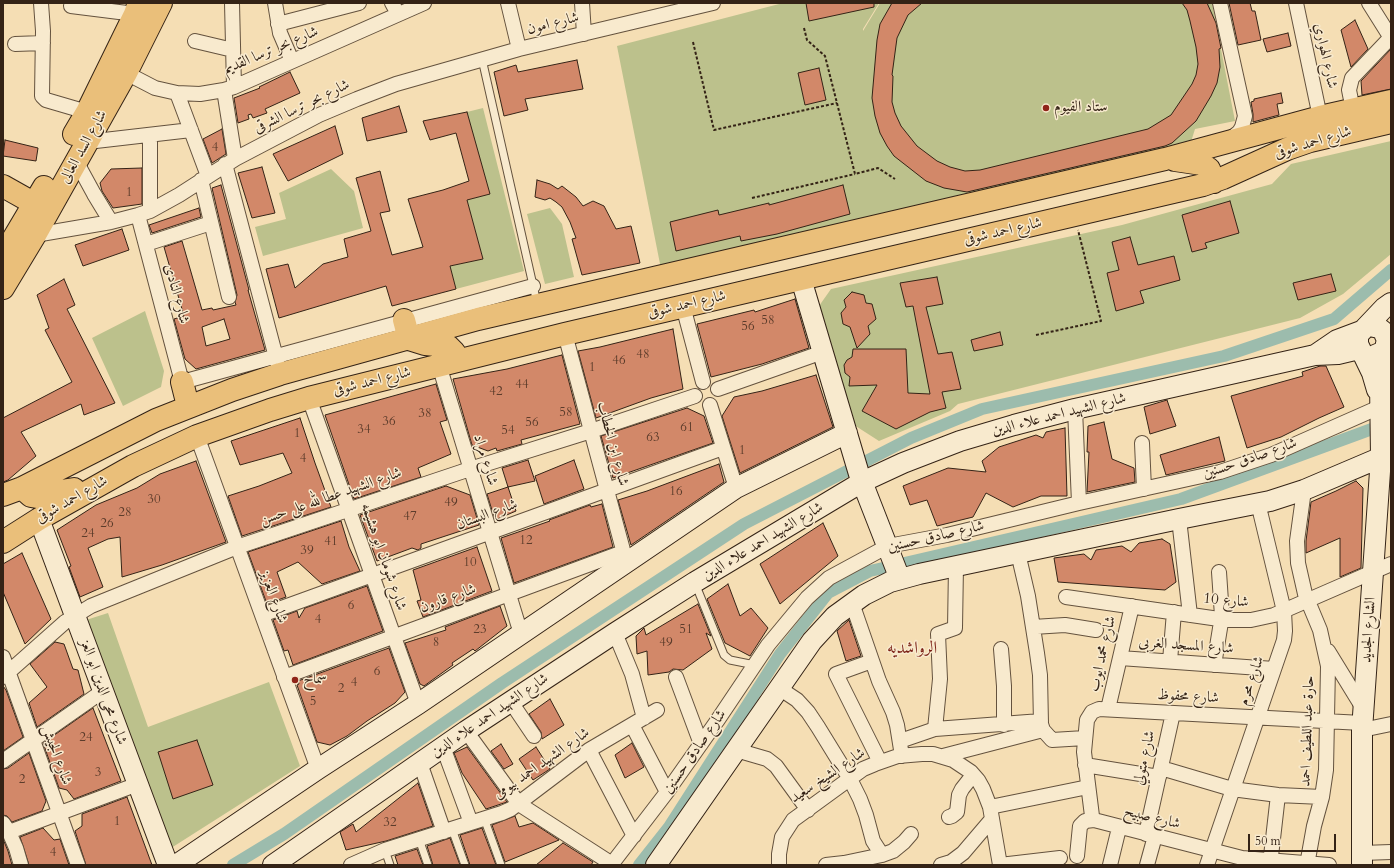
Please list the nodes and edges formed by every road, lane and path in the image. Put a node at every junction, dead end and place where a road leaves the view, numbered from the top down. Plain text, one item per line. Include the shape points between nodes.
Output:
1 (41, 3) edge
2 (161, 3) edge
3 (232, 3) edge
4 (275, 3) edge
5 (359, 3) edge
6 (508, 3) edge
7 (582, 3) edge
8 (713, 3) edge
9 (1220, 3) edge
10 (1296, 3) edge
11 (1369, 3) edge
12 (420, 4) edge
13 (70, 6) dead end
14 (694, 6) edge
15 (148, 9) edge
16 (395, 9) edge
17 (278, 24) junction
18 (804, 28) dead end
19 (584, 34) junction
20 (1391, 37) edge
21 (196, 41) dead end
22 (694, 42) dead end
23 (43, 43) junction
24 (15, 44) dead end
25 (519, 49) junction
26 (233, 50) junction
27 (482, 59) junction
28 (292, 61) junction
29 (126, 73) junction
30 (229, 88) junction
31 (177, 93) junction
32 (1391, 100) edge
33 (837, 103) junction
34 (1353, 110) junction
35 (87, 112) junction
36 (1320, 117) junction
37 (1391, 122) edge
38 (191, 130) junction
39 (150, 135) junction
40 (1226, 142) junction
41 (82, 151) junction
42 (1266, 158) junction
43 (1165, 159) junction
44 (230, 162) junction
45 (855, 174) junction
46 (204, 178) junction
47 (895, 179) dead end
48 (1214, 182) junction
49 (3, 186) edge
50 (752, 198) dead end
51 (35, 204) junction
52 (144, 213) junction
53 (1074, 215) junction
54 (111, 222) junction
55 (211, 224) junction
56 (18, 233) edge
57 (146, 244) junction
58 (3, 256) edge
59 (801, 279) junction
60 (3, 288) edge
61 (535, 295) junction
62 (229, 297) dead end
63 (1391, 303) edge
64 (682, 306) junction
65 (478, 319) junction
66 (407, 330) junction
67 (565, 334) junction
68 (1036, 336) dead end
69 (1388, 337) edge
70 (1362, 340) junction
71 (524, 344) junction
72 (823, 352) junction
73 (448, 363) junction
74 (278, 365) junction
75 (182, 382) junction
76 (703, 382) junction
77 (718, 389) junction
78 (695, 396) junction
79 (309, 398) junction
80 (1383, 402) edge
81 (710, 405) junction
82 (188, 406) junction
83 (1075, 409) junction
84 (591, 431) junction
85 (197, 436) junction
86 (848, 436) junction
87 (1142, 443) dead end
88 (723, 448) junction
89 (1386, 455) edge
90 (470, 468) junction
91 (861, 478) junction
92 (736, 488) junction
93 (1144, 489) junction
94 (90, 490) junction
95 (606, 490) junction
96 (1304, 490) junction
97 (13, 492) edge
98 (1079, 503) junction
99 (1258, 503) junction
100 (348, 509) junction
101 (1179, 518) junction
102 (39, 519) junction
103 (490, 532) junction
104 (6, 533) edge
105 (237, 547) junction
106 (1018, 553) junction
107 (625, 558) junction
108 (894, 563) junction
109 (956, 566) junction
110 (1382, 568) edge
111 (1219, 572) dead end
112 (371, 575) junction
113 (695, 582) junction
114 (508, 594) junction
115 (1066, 597) dead end
116 (1308, 601) junction
117 (852, 603) junction
118 (1132, 606) junction
119 (1284, 611) junction
120 (1174, 612) junction
121 (75, 615) junction
122 (262, 615) junction
123 (1190, 615) junction
124 (1221, 620) junction
125 (1033, 627) junction
126 (1096, 630) dead end
127 (615, 632) junction
128 (521, 634) junction
129 (393, 637) junction
130 (1324, 643) junction
131 (1001, 649) dead end
132 (3, 657) edge
133 (1120, 658) junction
134 (872, 661) junction
135 (1170, 661) junction
136 (755, 665) junction
137 (1214, 665) junction
138 (1274, 669) junction
139 (6, 675) edge
140 (284, 677) junction
141 (676, 677) dead end
142 (779, 688) junction
143 (103, 691) junction
144 (511, 702) junction
145 (418, 704) junction
146 (1108, 709) junction
147 (657, 710) dead end
148 (1173, 713) junction
149 (1257, 718) junction
150 (1362, 720) junction
151 (1327, 721) junction
152 (638, 722) junction
153 (1391, 724) edge
154 (1004, 725) junction
155 (1042, 725) junction
156 (935, 729) junction
157 (466, 732) junction
158 (534, 736) dead end
159 (1085, 738) junction
160 (33, 741) junction
161 (900, 741) junction
162 (701, 744) junction
163 (443, 747) junction
164 (589, 750) junction
165 (736, 750) junction
166 (902, 756) junction
167 (943, 756) junction
168 (3, 761) edge
169 (880, 762) junction
170 (420, 763) junction
171 (1085, 765) junction
172 (318, 769) junction
173 (1160, 773) junction
174 (973, 775) junction
175 (850, 779) junction
176 (138, 784) junction
177 (1088, 787) junction
178 (1232, 790) junction
179 (666, 792) junction
180 (1278, 795) junction
181 (1322, 797) junction
182 (518, 804) junction
183 (808, 810) junction
184 (59, 813) junction
185 (991, 813) junction
186 (949, 817) dead end
187 (1094, 820) junction
188 (478, 821) junction
189 (6, 827) edge
190 (1119, 828) junction
191 (448, 830) junction
192 (911, 834) dead end
193 (1151, 835) junction
194 (634, 836) junction
195 (419, 840) junction
196 (385, 850) junction
197 (1211, 850) junction
198 (1391, 852) edge
199 (882, 855) junction
200 (1077, 856) dead end
201 (1060, 858) dead end
202 (1362, 859) edge
203 (1235, 861) edge
204 (1271, 863) edge
205 (612, 864) edge
206 (1307, 864) edge
207 (21, 865) edge
208 (78, 865) edge
209 (168, 865) edge
210 (176, 865) edge
211 (273, 865) edge
212 (351, 865) edge
213 (390, 865) edge
214 (428, 865) edge
215 (465, 865) edge
216 (501, 865) edge
217 (656, 865) edge
218 (779, 865) edge
219 (826, 865) edge
220 (941, 865) edge
221 (1000, 865) edge
222 (1110, 865) edge
223 (1147, 865) edge
224 (1207, 865) edge
225 (1329, 865) edge

1 - 23 street
2 - 15 main road, شارع السد العالى
3 - 26 street
4 - 17 street
5 - 17 street
6 - 25 street
7 - 19 street
8 - 14 street, شارع امون
9 - 40 street via 1245,116 1239,132
10 - 36 street, شارع الهواري
11 - 20 street
12 - 16 street, شارع بحر ترسا القديم
13 - 15 street
14 - 19 street, شارع امون
15 - 29 main road, شارع السد العالى
15 - 35 main road, شارع السد العالى
16 - 28 street, شارع بحر ترسا القديم
17 - 28 street
18 - 33 path via 807,40 826,56
19 - 25 street, شارع امون
20 - 34 street via 1352,78 1349,90
21 - 26 street
22 - 33 path via 714,130
23 - 24 street
23 - 35 street via 42,96 46,100
25 - 27 street, شارع بحر ترسا الشرقى
26 - 30 street
27 - 44 street, شارع بحر ترسا الشرقى via 357,98
27 - 61 lane
28 - 30 street, شارع بحر ترسا القديم
29 - 31 street, شارع بحر ترسا القديم via 155,88
29 - 41 main road, شارع السد العالى
30 - 31 street, شارع بحر ترسا القديم via 200,94
30 - 44 street
31 - 38 street
32 - 34 main road, شارع احمد شوقى
33 - 45 path
34 - 36 main road, شارع احمد شوقى
35 - 51 main road, شارع السد العالى
36 - 40 main road, شارع احمد شوقى
37 - 42 main road, شارع احمد شوقى via 1310,142
38 - 39 street
38 - 46 street
39 - 41 street
39 - 52 street, شارع النادى
40 - 42 main road via 1227,151 1234,158
40 - 43 main road, شارع احمد شوقى
41 - 54 street via 94,194
41 - 56 main road, شارع السد العالى
42 - 48 main road, شارع احمد شوقى
43 - 48 main road via 1202,164 1212,173
43 - 61 main road, شارع احمد شوقى
44 - 46 street, شارع بحر ترسا الشرقى
44 - 74 street
45 - 47 path via 878,168
45 - 50 path
46 - 52 street, شارع بحر ترسا الشرقى via 179,195
46 - 55 street
48 - 53 main road, شارع احمد شوقى
49 - 51 main road
51 - 56 main road, شارع السد العالى
52 - 54 street, شارع بحر ترسا الشرقى
52 - 57 street, شارع النادى
53 - 59 main road, شارع احمد شوقى
53 - 68 path via 1101,320
54 - 56 street, شارع بحر ترسا الشرقى
55 - 57 street
55 - 62 street
56 - 58 main road, شارع السد العالى
56 - 60 main road, شارع السد العالى
57 - 75 street, شارع النادى
59 - 64 main road, شارع احمد شوقى
59 - 72 street
61 - 65 main road, شارع احمد شوقى
61 - 66 street
63 - 70 street, شارع الشهيد احمد علاء الدين via 1384,308
64 - 67 main road, شارع احمد شوقى
64 - 76 street
65 - 66 main road, شارع احمد شوقى
65 - 71 main road via 475,330 481,339
66 - 73 main road via 425,344 448,346 454,352
66 - 74 main road, شارع احمد شوقى
67 - 71 main road, شارع احمد شوقى
67 - 84 street, شارع ابن الخطاب
69 - 70 street via 1375,326
69 - 70 street via 1377,355 1366,355
69 - 80 street, الشارع الجديد via 1381,368
70 - 80 street, الشارع الجديد
70 - 83 street, شارع الشهيد احمد علاء الدين via 1337,340 1315,355
71 - 73 main road, شارع احمد شوقى
72 - 77 street
72 - 86 street
73 - 79 main road, شارع احمد شوقى
73 - 90 street, شارع مراد
74 - 75 street
74 - 82 main road, شارع احمد شوقى via 232,390
75 - 82 main road
76 - 77 street via 710,382
76 - 78 street via 695,389
77 - 81 street via 717,401
78 - 81 street via 702,405
78 - 84 street, شارع الشهيد عطا لله على حسن
79 - 85 main road, شارع احمد شوقى
79 - 100 street, شارع شومان ابو هشيمه
80 - 89 street, الشارع الجديد
80 - 93 street, شارع صادق حسنين via 1271,455 1220,472
81 - 88 street
82 - 97 main road, شارع احمد شوقى via 127,433
83 - 91 street, شارع الشهيد احمد علاء الدين via 960,441
83 - 98 street
84 - 90 street, شارع الشهيد عطا لله على حسن
84 - 95 street, شارع ابن الخطاب
85 - 94 main road, شارع احمد شوقى via 133,466
85 - 105 street, شارع العزيز
86 - 91 street
86 - 92 street
87 - 93 street
88 - 92 street
88 - 95 street, شارع البستان
89 - 96 street, شارع صادق حسنين
89 - 110 street, الشارع الجديد
90 - 100 street, شارع الشهيد عطا لله على حسن
90 - 103 street, شارع مراد
91 - 108 street
91 - 113 street, شارع الشهيد احمد علاء الدين
92 - 107 street
93 - 98 street, شارع صادق حسنين
94 - 97 main road via 68,490 43,498
94 - 102 main road, شارع احمد شوقى
95 - 103 street, شارع البستان
95 - 107 street, شارع ابن الخطاب
96 - 99 street, شارع صادق حسنين
96 - 116 street, حارة عبد اللطيف احمد via 1297,552 1301,579
98 - 108 street, شارع صادق حسنين via 947,535
99 - 101 street, شارع صادق حسنين
99 - 119 street, شارع محرم
100 - 105 street, شارع الشهيد عطا لله على حسن
100 - 112 street, شارع شومان ابو هشيمه
101 - 106 street, شارع صادق حسنين
101 - 123 street
102 - 104 main road, شارع احمد شوقى
102 - 121 street, شارع محى الدين ابو العز
103 - 112 street, شارع البستان
103 - 114 street, شارع مراد
105 - 121 street, شارع الشهيد عطا لله على حسن via 91,606
105 - 122 street, شارع العزيز
106 - 109 street, شارع صادق حسنين
106 - 125 street
107 - 114 street, شارع قارون
107 - 128 street
108 - 109 street, شارع صادق حسنين
108 - 117 street, شارع صادق حسنين via 877,588
108 - 136 street, شارع صادق حسنين via 829,578 807,598
109 - 156 street via 955,628 938,634 940,678
110 - 116 street, شارع 10
110 - 150 street, الشارع الجديد
111 - 124 street
112 - 122 street, شارع البستان
112 - 129 street, شارع شومان ابو هشيمه
113 - 127 street, شارع الشهيد احمد علاء الدين
113 - 136 lane via 724,655 730,660
114 - 128 street, شارع مراد
114 - 129 street, شارع قارون
115 - 118 street, شارع 10
116 - 119 street, شارع 10
116 - 130 street, حارة عبد اللطيف احمد
117 - 134 street
117 - 142 street, شارع صادق حسنين via 823,628
118 - 120 street, شارع 10
118 - 133 street, شارع محمد ايوب
119 - 124 street, شارع 10 via 1274,616 1251,620
119 - 138 street, شارع محرم via 1284,640
120 - 123 street, شارع 10
120 - 135 street
121 - 139 street, شارع الشهيد عطا لله على حسن
121 - 143 street, شارع محى الدين ابو العز
122 - 140 street, شارع العزيز
123 - 124 street, شارع 10
124 - 137 street
125 - 126 street via 1065,625
125 - 155 street via 1040,675
127 - 144 street, شارع الشهيد احمد علاء الدين
127 - 152 street via 632,674
128 - 145 street
129 - 140 street, شارع قارون
129 - 145 street, شارع شومان ابو هشيمه
130 - 150 street
130 - 151 street, حارة عبد اللطيف احمد via 1328,666
131 - 154 street
132 - 139 street, شارع الجيش
133 - 135 street, شارع المسجد الغربى
133 - 146 street, شارع محمد ايوب
134 - 161 street via 893,712
134 - 169 street via 836,674
135 - 137 street, شارع المسجد الغربى
136 - 162 street, شارع صادق حسنين
137 - 138 street, شارع المسجد الغربى
138 - 149 street, شارع محرم
139 - 160 street, شارع الجيش
140 - 172 street, شارع العزيز
141 - 162 street
142 - 165 street, شارع صادق حسنين
142 - 175 street via 797,700 808,712
143 - 160 street
143 - 176 street, شارع محى الدين ابو العز
144 - 157 street, شارع الشهيد احمد علاء الدين
144 - 158 street
145 - 172 street
146 - 148 street, شارع محفوظ
146 - 159 street via 1095,710 1090,714
147 - 152 street, شارع الشهيد احمد بيومى
148 - 149 street, شارع محفوظ
148 - 173 street, شارع متولي
149 - 151 street, شارع محفوظ
149 - 178 street, شارع محرم
150 - 151 street, شارع محفوظ
150 - 153 street, شارع محفوظ
150 - 202 street, الشارع الجديد
151 - 181 street, حارة عبد اللطيف احمد via 1326,770
152 - 164 street, شارع الشهيد احمد بيومى
152 - 179 street
154 - 155 street
154 - 156 street
155 - 159 street via 1052,740
155 - 167 street
156 - 161 street
157 - 163 street, شارع الشهيد احمد علاء الدين
157 - 182 street
159 - 171 street
160 - 168 street
160 - 184 street, شارع الجيش
161 - 166 street
162 - 179 street, شارع صادق حسنين
163 - 170 street, شارع الشهيد احمد علاء الدين
163 - 188 street
164 - 182 street, شارع الشهيد احمد بيومى
164 - 194 street
165 - 183 street via 767,759 776,766
165 - 217 street, شارع صادق حسنين
166 - 167 street, شارع الشيخ سعيد
166 - 169 street, شارع الشيخ سعيد
167 - 174 street, شارع الشيخ سعيد via 962,765
169 - 175 street, شارع الشيخ سعيد
170 - 191 street
170 - 211 street, شارع الشهيد احمد علاء الدين
171 - 173 street
171 - 177 street
172 - 210 street
173 - 178 street
173 - 193 street, شارع متولي
174 - 185 street, شارع الشيخ سعيد via 983,789
174 - 186 street via 959,795 957,812
175 - 183 street, شارع الشيخ سعيد
175 - 199 street via 866,815 873,841
176 - 184 street
176 - 209 street, شارع محى الدين ابو العز
177 - 185 street
177 - 187 street
178 - 180 street
178 - 197 street, شارع محرم
179 - 194 street, شارع صادق حسنين
180 - 181 street
180 - 204 street
181 - 206 street, حارة عبد اللطيف احمد
182 - 188 street, شارع الشهيد احمد بيومى via 502,813
182 - 205 street
183 - 218 street, شارع الشيخ سعيد via 792,820 787,828 780,845
184 - 189 street
184 - 208 street, شارع الجيش
185 - 220 street via 963,853 951,862
185 - 221 street, شارع الشيخ سعيد
187 - 190 street, شارع صبيح
187 - 200 street via 1085,821 1080,826
188 - 191 street, شارع الشهيد احمد بيومى
188 - 216 lane
189 - 207 street
190 - 193 street, شارع صبيح
190 - 222 street
191 - 195 street, شارع الشهيد احمد بيومى
191 - 215 lane
192 - 199 street via 893,851
193 - 197 street, شارع صبيح
193 - 223 street, شارع متولي
194 - 205 street, شارع صادق حسنين
195 - 196 street, شارع الشهيد احمد بيومى
195 - 214 lane
196 - 212 street, شارع الشهيد احمد بيومى
196 - 213 lane
197 - 203 street, شارع صبيح
197 - 224 street, شارع محرم
198 - 202 street
199 - 219 street
201 - 221 street
203 - 204 street, شارع صبيح
204 - 206 street, شارع صبيح
206 - 225 street, شارع صبيح

